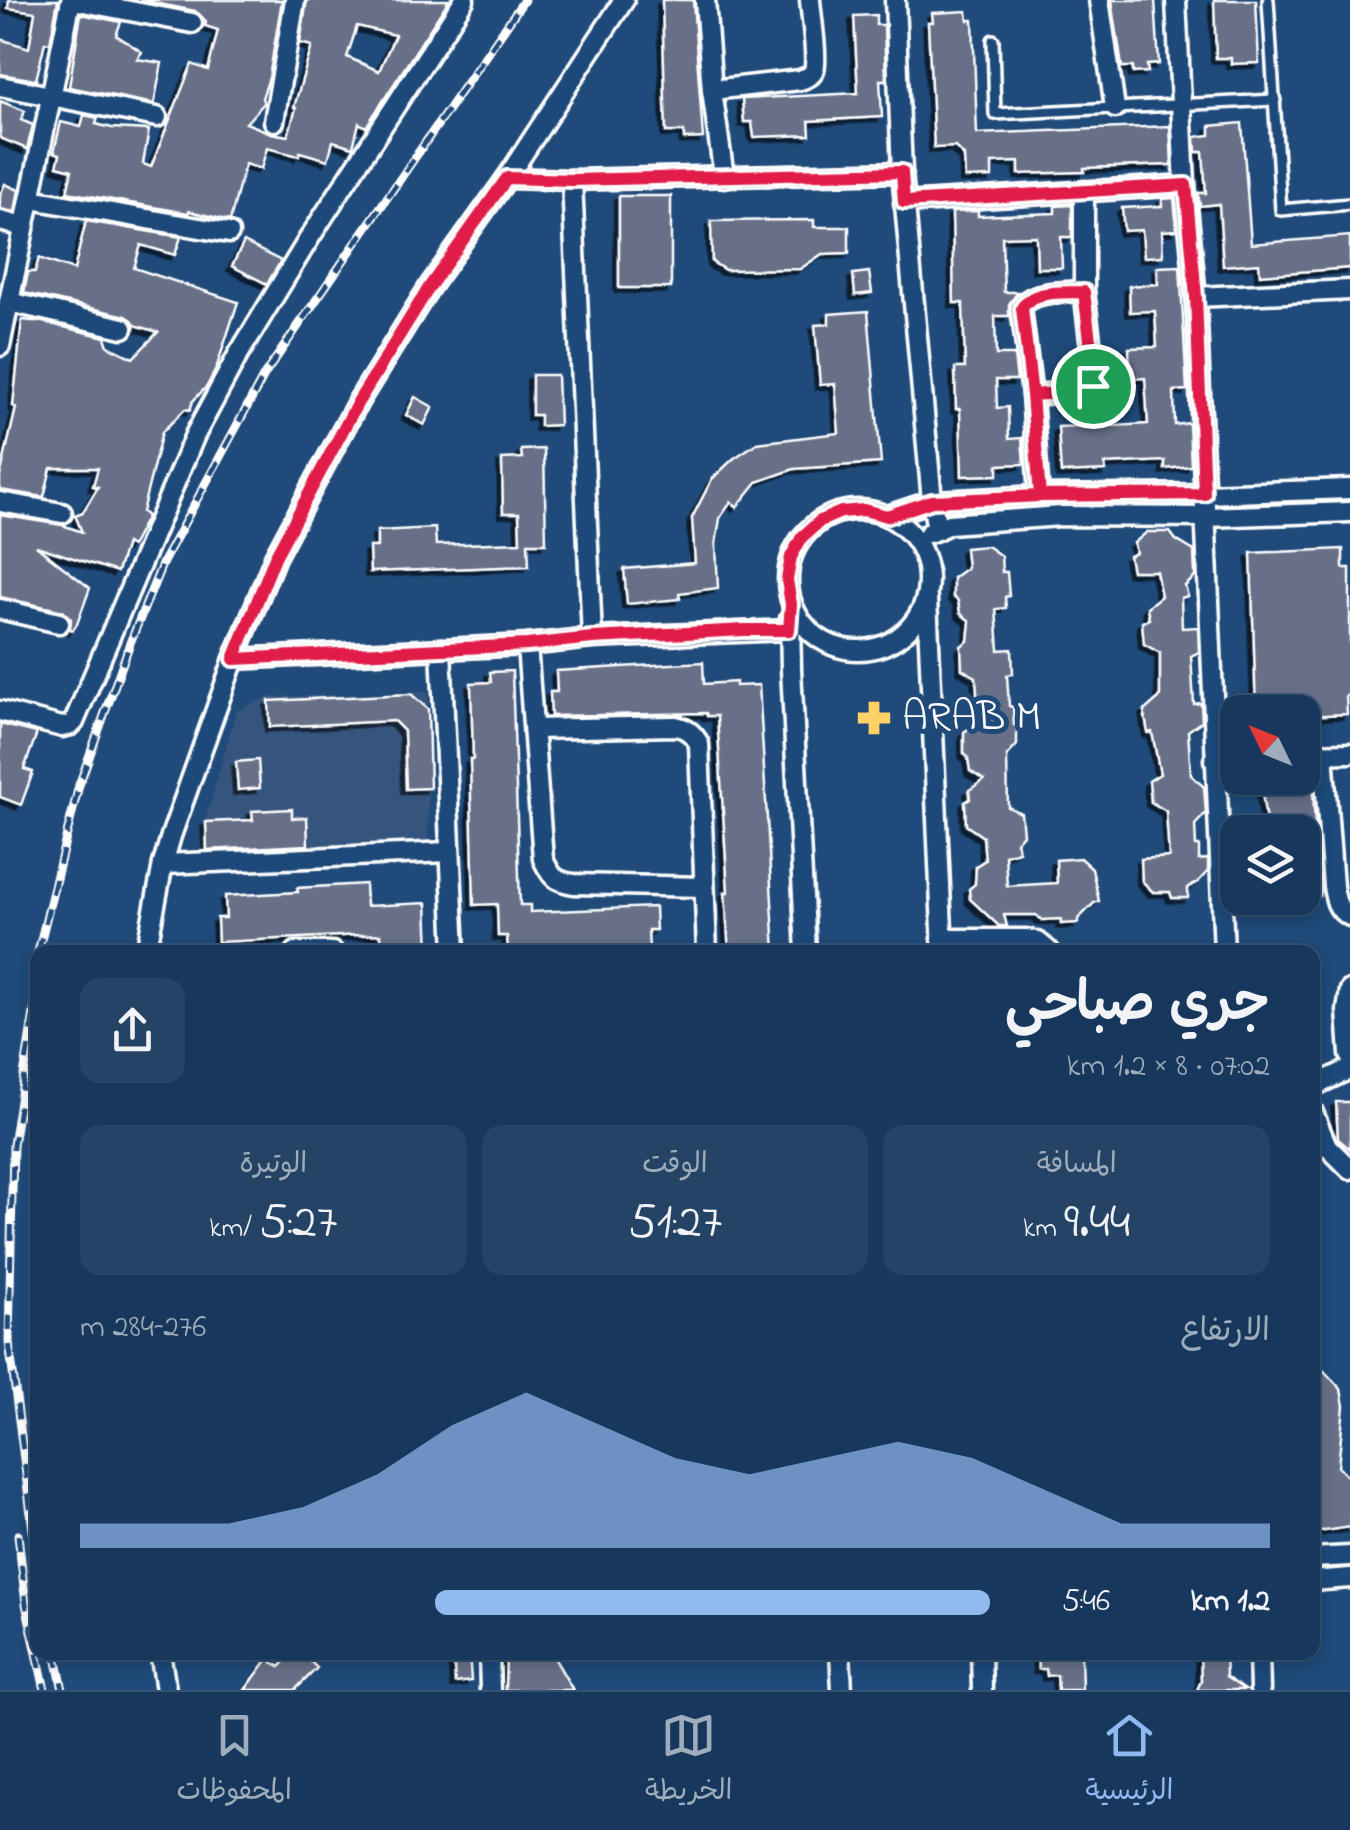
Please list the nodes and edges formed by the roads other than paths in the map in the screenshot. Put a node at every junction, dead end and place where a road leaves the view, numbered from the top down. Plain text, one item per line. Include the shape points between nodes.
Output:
1 (72, 0) edge
2 (295, 0) edge
3 (464, 0) edge
4 (624, 0) edge
5 (705, 0) edge
6 (810, 0) edge
7 (895, 0) edge
8 (1099, 0) edge
9 (1176, 0) edge
10 (1268, 0) edge
11 (192, 23) dead end
12 (993, 40) dead end
13 (0, 86) edge
14 (712, 90) junction
15 (52, 98) junction
16 (1274, 100) junction
17 (1182, 105) junction
18 (1115, 108) junction
19 (157, 117) dead end
20 (274, 122) dead end
21 (902, 172) junction
22 (724, 176) junction
23 (507, 178) junction
24 (572, 180) junction
25 (1186, 185) junction
26 (1084, 191) junction
27 (32, 199) junction
28 (904, 202) junction
29 (1350, 204) edge
30 (0, 222) edge
31 (24, 227) junction
32 (229, 233) dead end
33 (1350, 290) edge
34 (1084, 292) junction
35 (1196, 297) junction
36 (8, 302) junction
37 (124, 328) dead end
38 (0, 346) edge
39 (1032, 395) junction
40 (1350, 489) edge
41 (1204, 494) junction
42 (1040, 496) junction
43 (932, 501) junction
44 (0, 502) edge
45 (1350, 512) edge
46 (62, 514) dead end
47 (887, 516) junction
48 (1206, 517) junction
49 (937, 530) junction
50 (915, 540) junction
51 (926, 592) junction
52 (791, 604) junction
53 (0, 609) edge
54 (59, 623) dead end
55 (789, 630) junction
56 (592, 638) junction
57 (527, 645) junction
58 (441, 649) junction
59 (234, 659) junction
60 (0, 712) edge
61 (534, 729) junction
62 (1350, 752) edge
63 (1320, 753) edge
64 (1324, 753) junction
65 (1214, 760) junction
66 (1220, 760) edge
67 (449, 852) junction
68 (162, 864) junction
69 (704, 887) junction
70 (1350, 916) edge
71 (147, 945) edge
72 (455, 945) edge
73 (706, 945) edge
74 (806, 945) edge
75 (943, 945) edge
76 (955, 945) edge
77 (1042, 945) edge
78 (1224, 945) edge
79 (1350, 990) edge
80 (1350, 1055) edge
81 (1350, 1069) edge
82 (1320, 1083) edge
83 (1320, 1129) edge
84 (1350, 1168) edge
85 (1350, 1556) edge
86 (1320, 1558) edge
87 (1350, 1578) edge
88 (1320, 1580) edge
89 (161, 1660) edge
90 (489, 1660) edge
91 (840, 1660) edge
92 (981, 1660) edge
93 (1260, 1660) edge
94 (166, 1690) edge
95 (490, 1690) edge
96 (842, 1690) edge
97 (982, 1690) edge
98 (1260, 1690) edge

1 - 11 street
1 - 15 street
2 - 20 street
3 - 60 street via 229,371 195,435 74,722 62,727
4 - 23 street
5 - 14 street
6 - 14 street via 811,74
7 - 21 street
8 - 18 street
9 - 17 street
10 - 16 lane
12 - 18 lane via 996,114
13 - 15 street
14 - 22 street
15 - 19 street
15 - 27 street
16 - 17 lane
16 - 29 lane via 1282,210
17 - 18 lane
17 - 25 street
21 - 22 street
21 - 28 street
22 - 24 street
23 - 24 street
23 - 59 street via 358,402 275,557
24 - 56 street
25 - 26 street
25 - 35 street
26 - 28 street
26 - 34 street
27 - 31 street
27 - 32 street
28 - 43 street
30 - 31 street
31 - 36 street
33 - 35 street
34 - 39 street via 1036,296 1022,304
34 - 39 street via 1093,386
35 - 41 street
36 - 37 street
36 - 38 street
39 - 42 street
40 - 41 street
41 - 42 street
41 - 48 street
42 - 43 street
43 - 47 street
43 - 49 street
44 - 46 street
45 - 48 street
47 - 50 street
47 - 52 street via 841,512 802,537 787,580
48 - 49 street via 1061,516
48 - 65 street
49 - 50 street
50 - 51 street via 927,572
51 - 52 street via 906,630 864,650 820,639
51 - 75 street
52 - 55 street
53 - 54 street
55 - 56 street
55 - 74 street
56 - 57 street
57 - 58 street
57 - 61 street
58 - 59 street
58 - 67 street
59 - 68 street
61 - 69 street via 543,860 552,876 574,884
61 - 69 street via 676,726 692,733 699,744
62 - 64 street
63 - 64 street
64 - 70 street via 1332,886 1340,910
65 - 66 street
65 - 78 street
67 - 68 street
67 - 72 street
68 - 71 street
69 - 73 street
76 - 77 street via 1028,939
79 - 80 street
81 - 82 street
83 - 84 street
85 - 86 street
87 - 88 street
89 - 94 street
90 - 95 street
91 - 96 street
92 - 97 street
93 - 98 street

